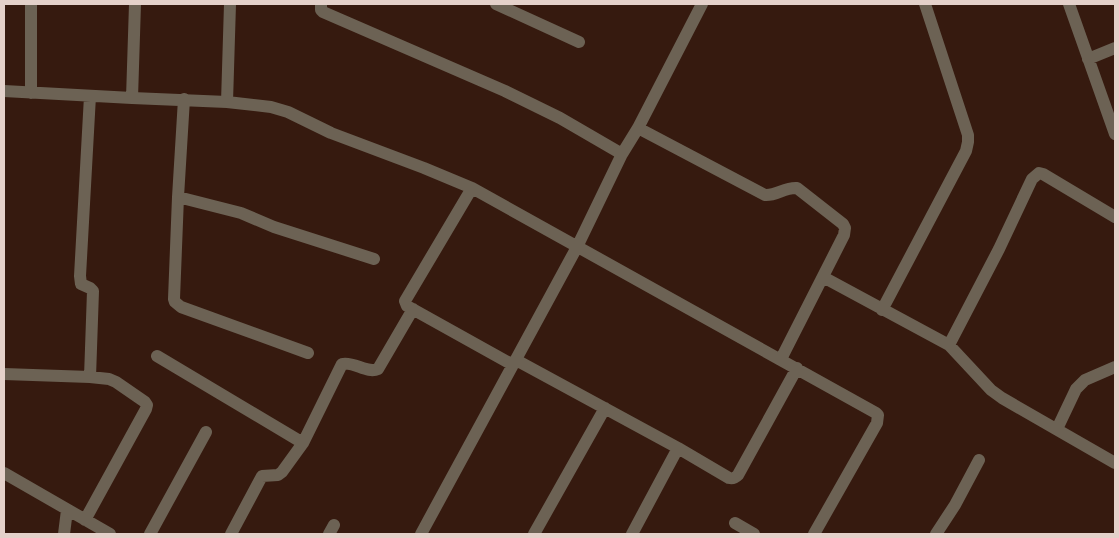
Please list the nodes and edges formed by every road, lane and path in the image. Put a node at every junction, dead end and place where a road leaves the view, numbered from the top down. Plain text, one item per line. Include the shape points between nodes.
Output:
1 (30, 4) edge
2 (136, 4) edge
3 (230, 4) edge
4 (321, 4) edge
5 (496, 4) edge
6 (702, 4) edge
7 (925, 4) edge
8 (1068, 4) edge
9 (579, 42) dead end
10 (1115, 48) edge
11 (1088, 59) junction
12 (4, 91) edge
13 (31, 93) junction
14 (90, 96) junction
15 (132, 98) junction
16 (184, 99) junction
17 (227, 102) junction
18 (638, 128) junction
19 (1115, 134) edge
20 (622, 154) junction
21 (472, 188) junction
22 (178, 197) junction
23 (1115, 217) edge
24 (577, 247) junction
25 (374, 259) dead end
26 (823, 277) junction
27 (414, 309) junction
28 (882, 310) junction
29 (949, 345) junction
30 (308, 353) dead end
31 (157, 356) dead end
32 (781, 359) junction
33 (514, 362) junction
34 (1115, 367) edge
35 (797, 368) junction
36 (4, 374) edge
37 (90, 377) junction
38 (605, 408) junction
39 (1057, 429) junction
40 (206, 432) dead end
41 (303, 443) junction
42 (678, 448) junction
43 (979, 460) dead end
44 (1115, 462) edge
45 (4, 474) edge
46 (67, 510) junction
47 (84, 520) junction
48 (735, 524) dead end
49 (64, 534) edge
50 (110, 534) edge
51 (150, 534) edge
52 (231, 534) edge
53 (421, 534) edge
54 (534, 534) edge
55 (632, 534) edge
56 (754, 534) edge
57 (814, 534) edge
58 (936, 534) edge

1 - 13 street
2 - 15 street
3 - 17 street
4 - 20 street via 323,12 505,91
5 - 9 street
6 - 18 street
7 - 28 street via 968,142
8 - 11 street
10 - 11 street
11 - 19 street
12 - 13 street
13 - 14 street
14 - 15 street
14 - 37 street via 80,276 81,284 93,292
15 - 16 street
16 - 17 street
16 - 22 street
17 - 21 street via 281,109 331,133
18 - 20 street
18 - 26 street via 765,195 797,188 844,224 844,235
20 - 24 street
21 - 24 street
21 - 27 street via 405,301
22 - 25 street via 241,213
22 - 30 street via 175,302 181,307
23 - 29 street via 1043,174 1035,176
24 - 32 street
24 - 33 street
26 - 28 street
26 - 32 street
27 - 33 street
27 - 41 street via 378,369 373,371 342,364
28 - 29 street
29 - 39 street via 991,390
31 - 41 street
32 - 35 street
33 - 38 street
33 - 53 street
34 - 39 street via 1085,380 1076,389
35 - 42 street via 736,477 729,478
35 - 57 street via 878,415 877,423
36 - 37 street
37 - 47 street via 116,382 147,405
38 - 42 street
38 - 54 street
39 - 44 street
40 - 51 street
41 - 52 street via 282,472 261,478
42 - 55 street
43 - 58 street
45 - 46 street
46 - 47 street
46 - 49 street
47 - 50 street
48 - 56 street

